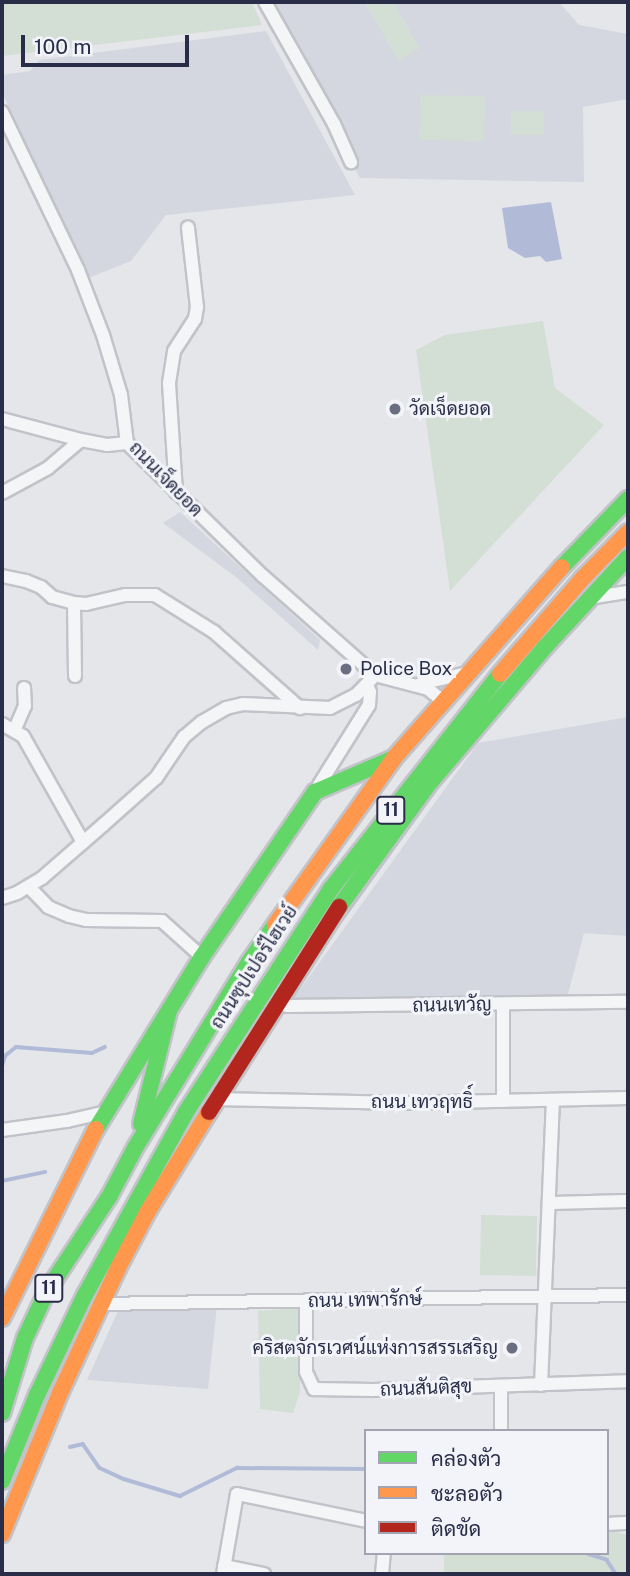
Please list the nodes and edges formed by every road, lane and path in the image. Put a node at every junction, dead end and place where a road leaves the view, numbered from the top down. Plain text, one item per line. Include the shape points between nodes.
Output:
1 (265, 2) edge
2 (2, 112) edge
3 (351, 162) dead end
4 (188, 228) dead end
5 (2, 419) edge
6 (81, 440) junction
7 (127, 443) junction
8 (176, 492) junction
9 (2, 493) edge
10 (628, 499) edge
11 (628, 532) edge
12 (628, 557) edge
13 (2, 576) edge
14 (628, 592) edge
15 (589, 598) junction
16 (74, 603) junction
17 (475, 667) junction
18 (75, 676) dead end
19 (371, 680) junction
20 (412, 684) junction
21 (24, 688) dead end
22 (440, 705) junction
23 (300, 708) junction
24 (2, 724) edge
25 (15, 729) junction
26 (394, 758) junction
27 (316, 792) junction
28 (83, 842) junction
29 (29, 887) junction
30 (2, 898) edge
31 (202, 957) junction
32 (628, 1002) edge
33 (276, 1003) junction
34 (503, 1004) junction
35 (169, 1012) junction
36 (248, 1047) junction
37 (628, 1098) edge
38 (215, 1099) junction
39 (553, 1100) junction
40 (503, 1101) junction
41 (105, 1112) junction
42 (186, 1112) junction
43 (2, 1130) edge
44 (135, 1149) junction
45 (628, 1202) edge
46 (549, 1203) junction
47 (68, 1258) junction
48 (628, 1295) edge
49 (545, 1297) junction
50 (306, 1301) junction
51 (101, 1304) junction
52 (2, 1318) edge
53 (57, 1354) junction
54 (628, 1381) edge
55 (541, 1385) junction
56 (501, 1386) junction
57 (2, 1413) edge
58 (500, 1429) edge
59 (2, 1480) edge
60 (364, 1521) edge
61 (628, 1523) edge
62 (609, 1524) edge
63 (2, 1534) edge
64 (384, 1555) edge
65 (223, 1570) edge
66 (264, 1574) edge
67 (382, 1574) edge

1 - 3 street
2 - 7 street, ถนนเจ็ดยอด via 78,270 103,335 121,394
4 - 8 street via 197,307 195,319 174,351 169,383
5 - 6 street
6 - 7 street
6 - 9 street via 48,468
7 - 8 street, ถนนเจ็ดยอด
8 - 19 street, ถนนเจ็ดยอด
10 - 17 main road, ถนนซุปเปอร์ไฮเวย์ / 11
11 - 42 main road, ถนนซุปเปอร์ไฮเวย์ / 11 via 468,711 330,890
12 - 15 main road
13 - 16 street via 26,581 52,597
14 - 15 street
15 - 33 main road via 428,785
16 - 18 street
16 - 23 street via 155,595 214,632
17 - 20 street, ถนนเจ็ดยอด via 459,676
17 - 22 main road, ถนนซุปเปอร์ไฮเวย์ / 11
19 - 20 street, ถนนเจ็ดยอด
19 - 23 street via 340,705
19 - 27 street via 369,705
20 - 22 street, ถนนเจ็ดยอด via 434,692
21 - 25 street via 25,706
22 - 26 main road, ถนนซุปเปอร์ไฮเวย์ / 11
23 - 28 street via 243,704 202,722 184,737 156,778
24 - 25 street
25 - 28 street
26 - 27 main road
26 - 44 main road, ถนนซุปเปอร์ไฮเวย์ / 11 via 249,962
27 - 31 main road
28 - 29 street
29 - 30 street
29 - 31 street via 48,907 69,916 162,921
31 - 35 main road
32 - 34 street, ถนนเทวัญ
33 - 34 street, ถนนเทวัญ
33 - 36 main road
34 - 40 street
35 - 41 main road
35 - 44 main road
36 - 38 main road
36 - 42 main road
37 - 39 street, ถนน เทวฤทธิ์
38 - 40 street, ถนน เทวฤทธิ์
38 - 51 main road via 148,1211
39 - 40 street, ถนน เทวฤทธิ์
39 - 46 street
41 - 43 street
41 - 52 main road
42 - 53 main road, ถนนซุปเปอร์ไฮเวย์ / 11
44 - 47 main road, ถนนซุปเปอร์ไฮเวย์ / 11
45 - 46 street
46 - 49 street
47 - 53 main road via 69,1281 35,1348 45,1357
47 - 57 main road, ถนนซุปเปอร์ไฮเวย์ / 11 via 25,1338
48 - 49 street, ถนน เทพารักษ์
49 - 50 street, ถนน เทพารักษ์
49 - 55 street
50 - 51 street, ถนน เทพารักษ์
50 - 56 street, ถนนสันติสุข via 306,1372 314,1388
51 - 63 main road
53 - 59 main road, ถนนซุปเปอร์ไฮเวย์ / 11
54 - 55 street, ถนนสันติสุข
55 - 56 street, ถนนสันติสุข
56 - 58 street
60 - 65 street via 237,1494
61 - 62 street
64 - 67 street
65 - 66 street

